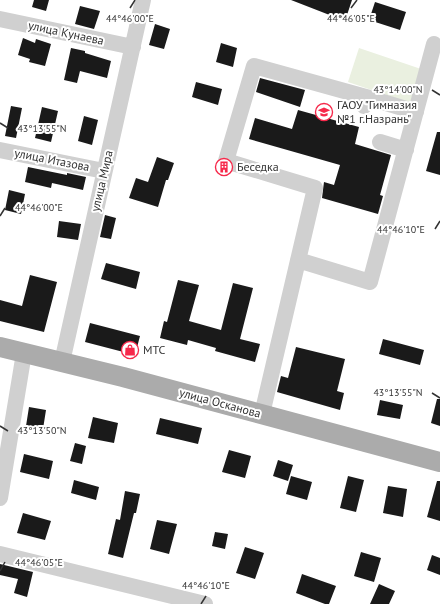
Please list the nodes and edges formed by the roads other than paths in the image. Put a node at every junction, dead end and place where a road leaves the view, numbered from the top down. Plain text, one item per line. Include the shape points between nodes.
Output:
1 (143, 0) edge
2 (0, 19) edge
3 (434, 44) dead end
4 (132, 47) junction
5 (416, 112) junction
6 (380, 142) dead end
7 (0, 150) edge
8 (406, 150) junction
9 (104, 171) junction
10 (298, 260) junction
11 (0, 347) edge
12 (24, 353) junction
13 (62, 362) junction
14 (262, 414) junction
15 (440, 462) edge
16 (0, 498) edge
17 (0, 554) edge
18 (205, 604) edge

1 - 4 street, улица Мира
2 - 4 street, улица Кунаева
3 - 5 street
4 - 9 street, улица Мира
5 - 8 street
5 - 10 street via 365,102 254,66 226,161 315,188
6 - 8 street
7 - 9 street, улица Итазова
8 - 10 street via 370,282
9 - 13 street, улица Мира
10 - 14 street
11 - 12 main road, улица Осканова
12 - 13 main road, улица Осканова
12 - 16 street
13 - 14 main road, улица Осканова
14 - 15 main road, улица Осканова
17 - 18 street

